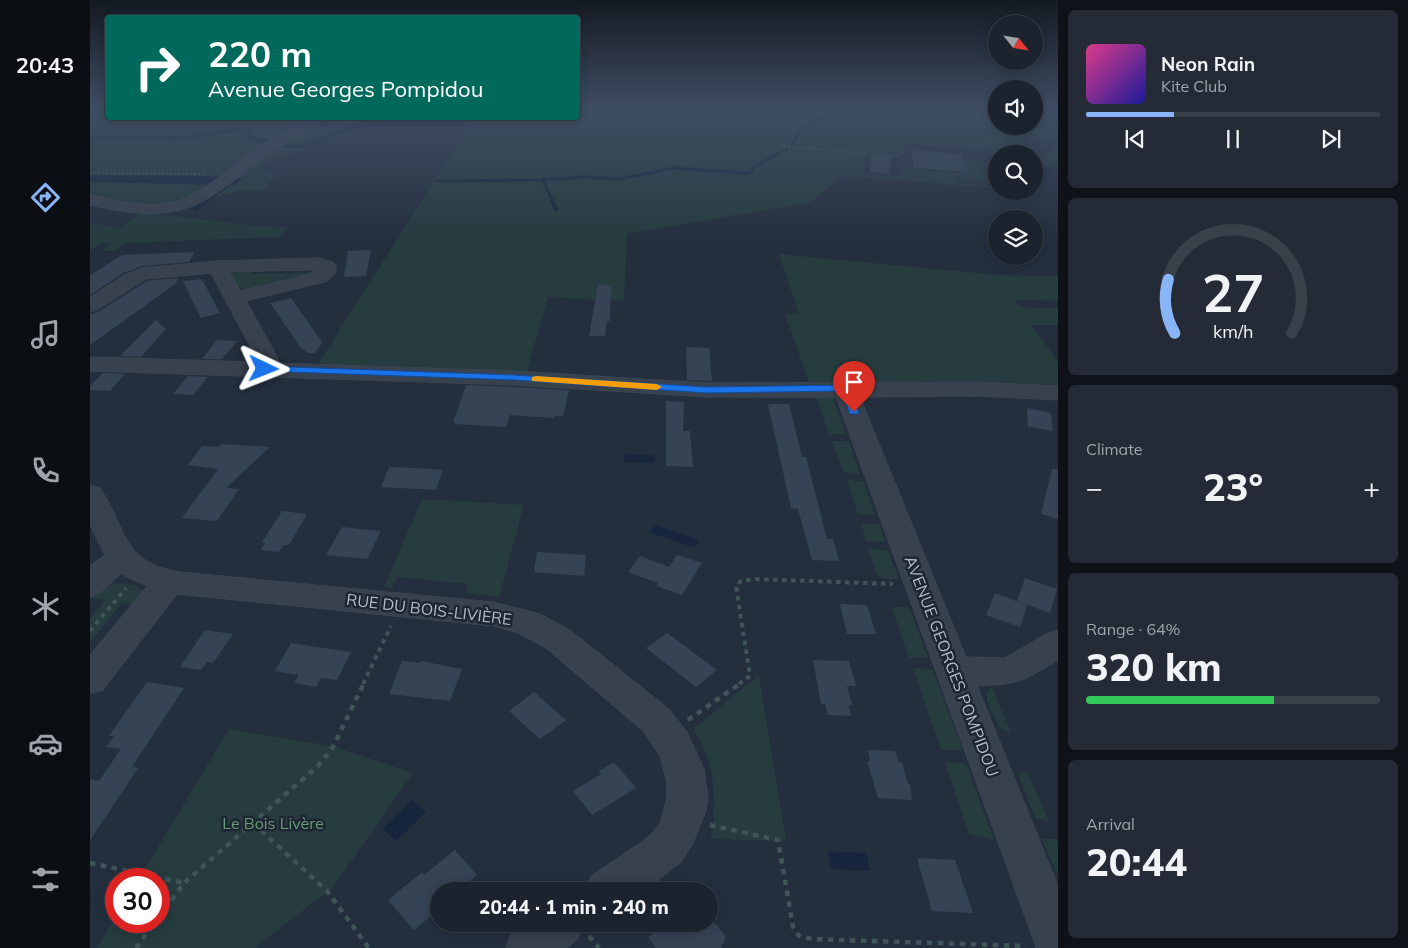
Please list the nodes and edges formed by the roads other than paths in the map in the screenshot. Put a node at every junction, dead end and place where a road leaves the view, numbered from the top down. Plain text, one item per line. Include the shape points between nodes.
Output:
1 (263, 152) edge
2 (90, 200) edge
3 (217, 267) junction
4 (234, 298) junction
5 (90, 306) edge
6 (90, 364) edge
7 (264, 369) junction
8 (845, 388) junction
9 (1058, 393) edge
10 (90, 494) edge
11 (143, 570) junction
12 (90, 586) edge
13 (1058, 643) edge
14 (954, 671) junction
15 (90, 680) edge
16 (619, 882) edge
17 (550, 932) edge
18 (1044, 945) edge
19 (529, 948) edge

1 - 2 street via 187,204 160,210
3 - 4 street
3 - 4 street via 326,266 326,272 313,280
3 - 5 street via 142,274
4 - 7 street via 267,358
6 - 7 street
7 - 8 street via 514,378 707,390
8 - 9 street
8 - 14 street, AVENUE GEORGES POMPIDOU
10 - 11 street via 111,540
11 - 12 street via 98,577
11 - 15 street
11 - 16 street, RUE DU BOIS-LIVIÈRE via 493,614 528,623 558,639 656,720 669,734 686,771 688,801 676,835 666,848
13 - 14 street via 1015,669 1004,672
14 - 18 street, AVENUE GEORGES POMPIDOU
17 - 19 street

